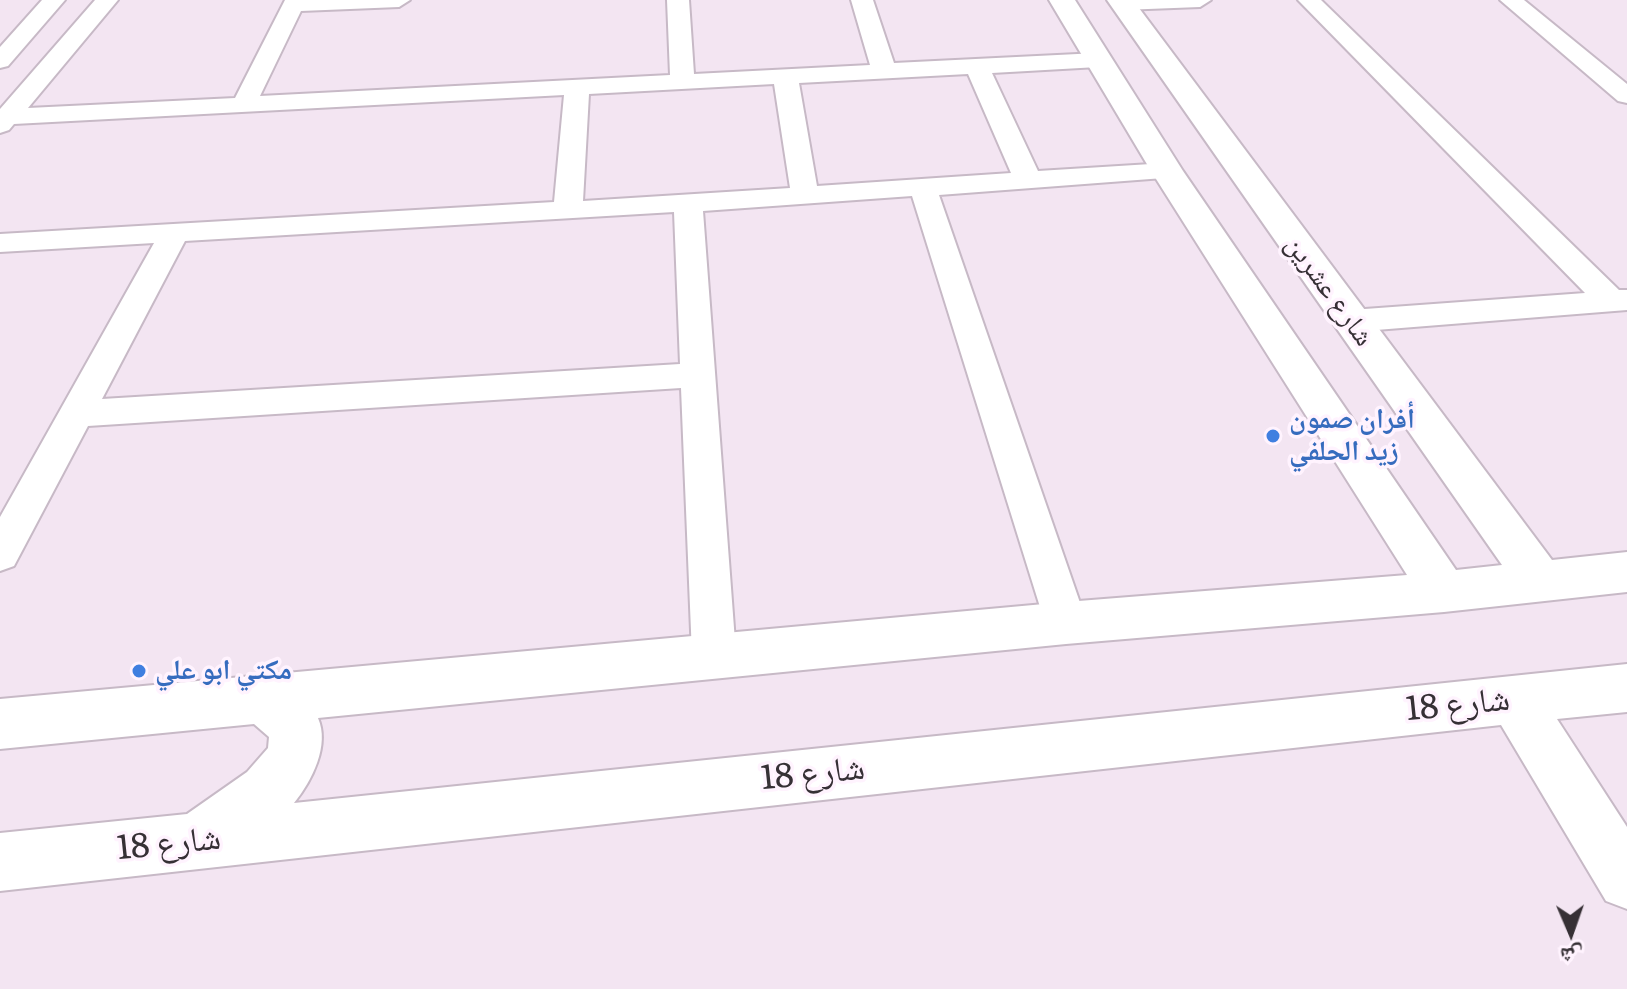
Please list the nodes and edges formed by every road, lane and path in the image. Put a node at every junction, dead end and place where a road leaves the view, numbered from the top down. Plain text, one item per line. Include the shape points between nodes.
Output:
1 (54, 0) edge
2 (107, 0) edge
3 (399, 0) edge
4 (678, 0) edge
5 (862, 0) edge
6 (1062, 0) edge
7 (1200, 0) edge
8 (1309, 0) edge
9 (1511, 0) edge
10 (295, 2) edge
11 (1121, 2) edge
12 (1098, 60) junction
13 (0, 61) edge
14 (977, 66) junction
15 (884, 70) junction
16 (785, 75) junction
17 (682, 80) junction
18 (577, 86) junction
19 (1627, 96) edge
20 (244, 104) junction
21 (3, 121) edge
22 (1167, 171) junction
23 (1028, 180) junction
24 (923, 188) junction
25 (805, 195) junction
26 (688, 203) junction
27 (568, 208) junction
28 (174, 234) junction
29 (0, 243) edge
30 (1619, 301) edge
31 (1351, 321) junction
32 (698, 375) junction
33 (76, 414) junction
34 (0, 554) edge
35 (1627, 572) edge
36 (1540, 581) junction
37 (1444, 592) junction
38 (1066, 623) junction
39 (714, 655) junction
40 (1623, 696) edge
41 (262, 699) junction
42 (1514, 699) junction
43 (0, 724) edge
44 (192, 841) junction
45 (0, 862) edge
46 (1627, 880) edge

1 - 13 street
2 - 21 street
3 - 10 street
4 - 17 street
5 - 15 street
6 - 12 street
7 - 11 street
8 - 30 street
9 - 19 street
10 - 20 street
11 - 31 street, شارع عشرين
12 - 14 street
12 - 22 street
14 - 15 street
14 - 23 street
15 - 16 street
16 - 17 street
16 - 25 street
17 - 18 street
18 - 20 street
18 - 27 street
20 - 21 street
22 - 23 street
22 - 37 street
23 - 24 street
24 - 25 street
24 - 38 street
25 - 26 street
26 - 27 street
26 - 32 street
27 - 28 street
28 - 29 street
28 - 33 street
30 - 31 street
31 - 36 street, شارع عشرين
32 - 33 street
32 - 39 street
33 - 34 street
35 - 36 street
36 - 37 street
37 - 38 street
38 - 39 street
39 - 41 street
40 - 42 street, شارع 18
41 - 43 street
41 - 44 street via 295,725 297,749 291,762 241,813
42 - 44 street, شارع 18
42 - 46 street
44 - 45 street, شارع 18

